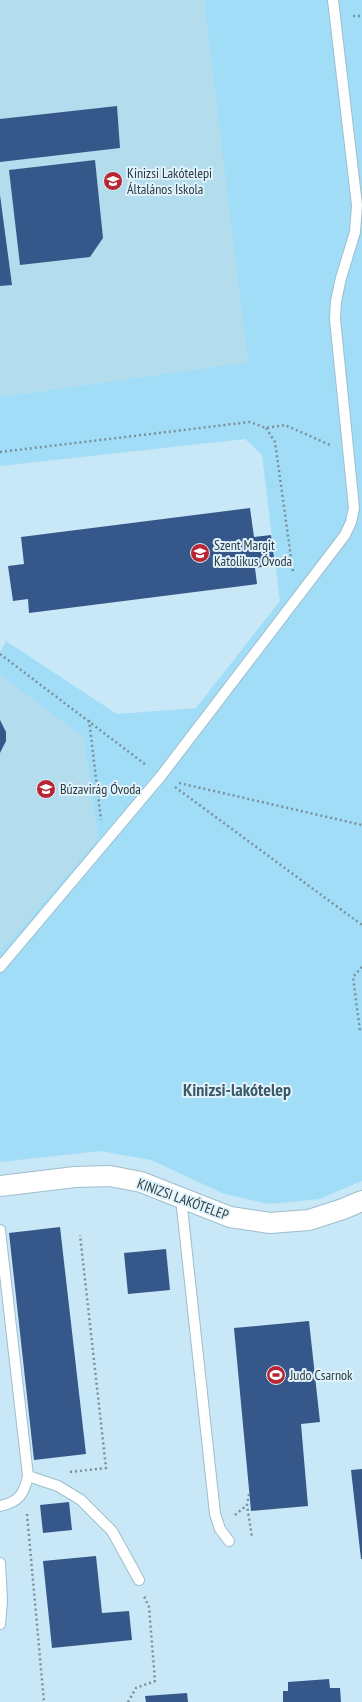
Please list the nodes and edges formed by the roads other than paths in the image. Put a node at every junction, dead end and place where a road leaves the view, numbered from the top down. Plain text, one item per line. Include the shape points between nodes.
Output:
1 (333, 0) edge
2 (0, 967) edge
3 (0, 1186) edge
4 (181, 1198) junction
5 (362, 1201) edge
6 (0, 1230) edge
7 (28, 1476) junction
8 (0, 1506) edge
9 (230, 1541) dead end
10 (0, 1562) edge
11 (139, 1580) road end
12 (0, 1624) edge

1 - 2 lane via 357,205 355,232 341,278 335,319 354,508 351,522 345,535 163,778
3 - 4 street, KINIZSI LAKÓTELEP via 75,1176 110,1176 141,1182
4 - 5 street, KINIZSI LAKÓTELEP via 230,1217 270,1224 310,1220
4 - 9 lane via 215,1514 220,1529
6 - 7 lane
7 - 8 lane via 25,1490 12,1502
7 - 11 lane via 58,1486 81,1500 112,1531
10 - 12 lane

